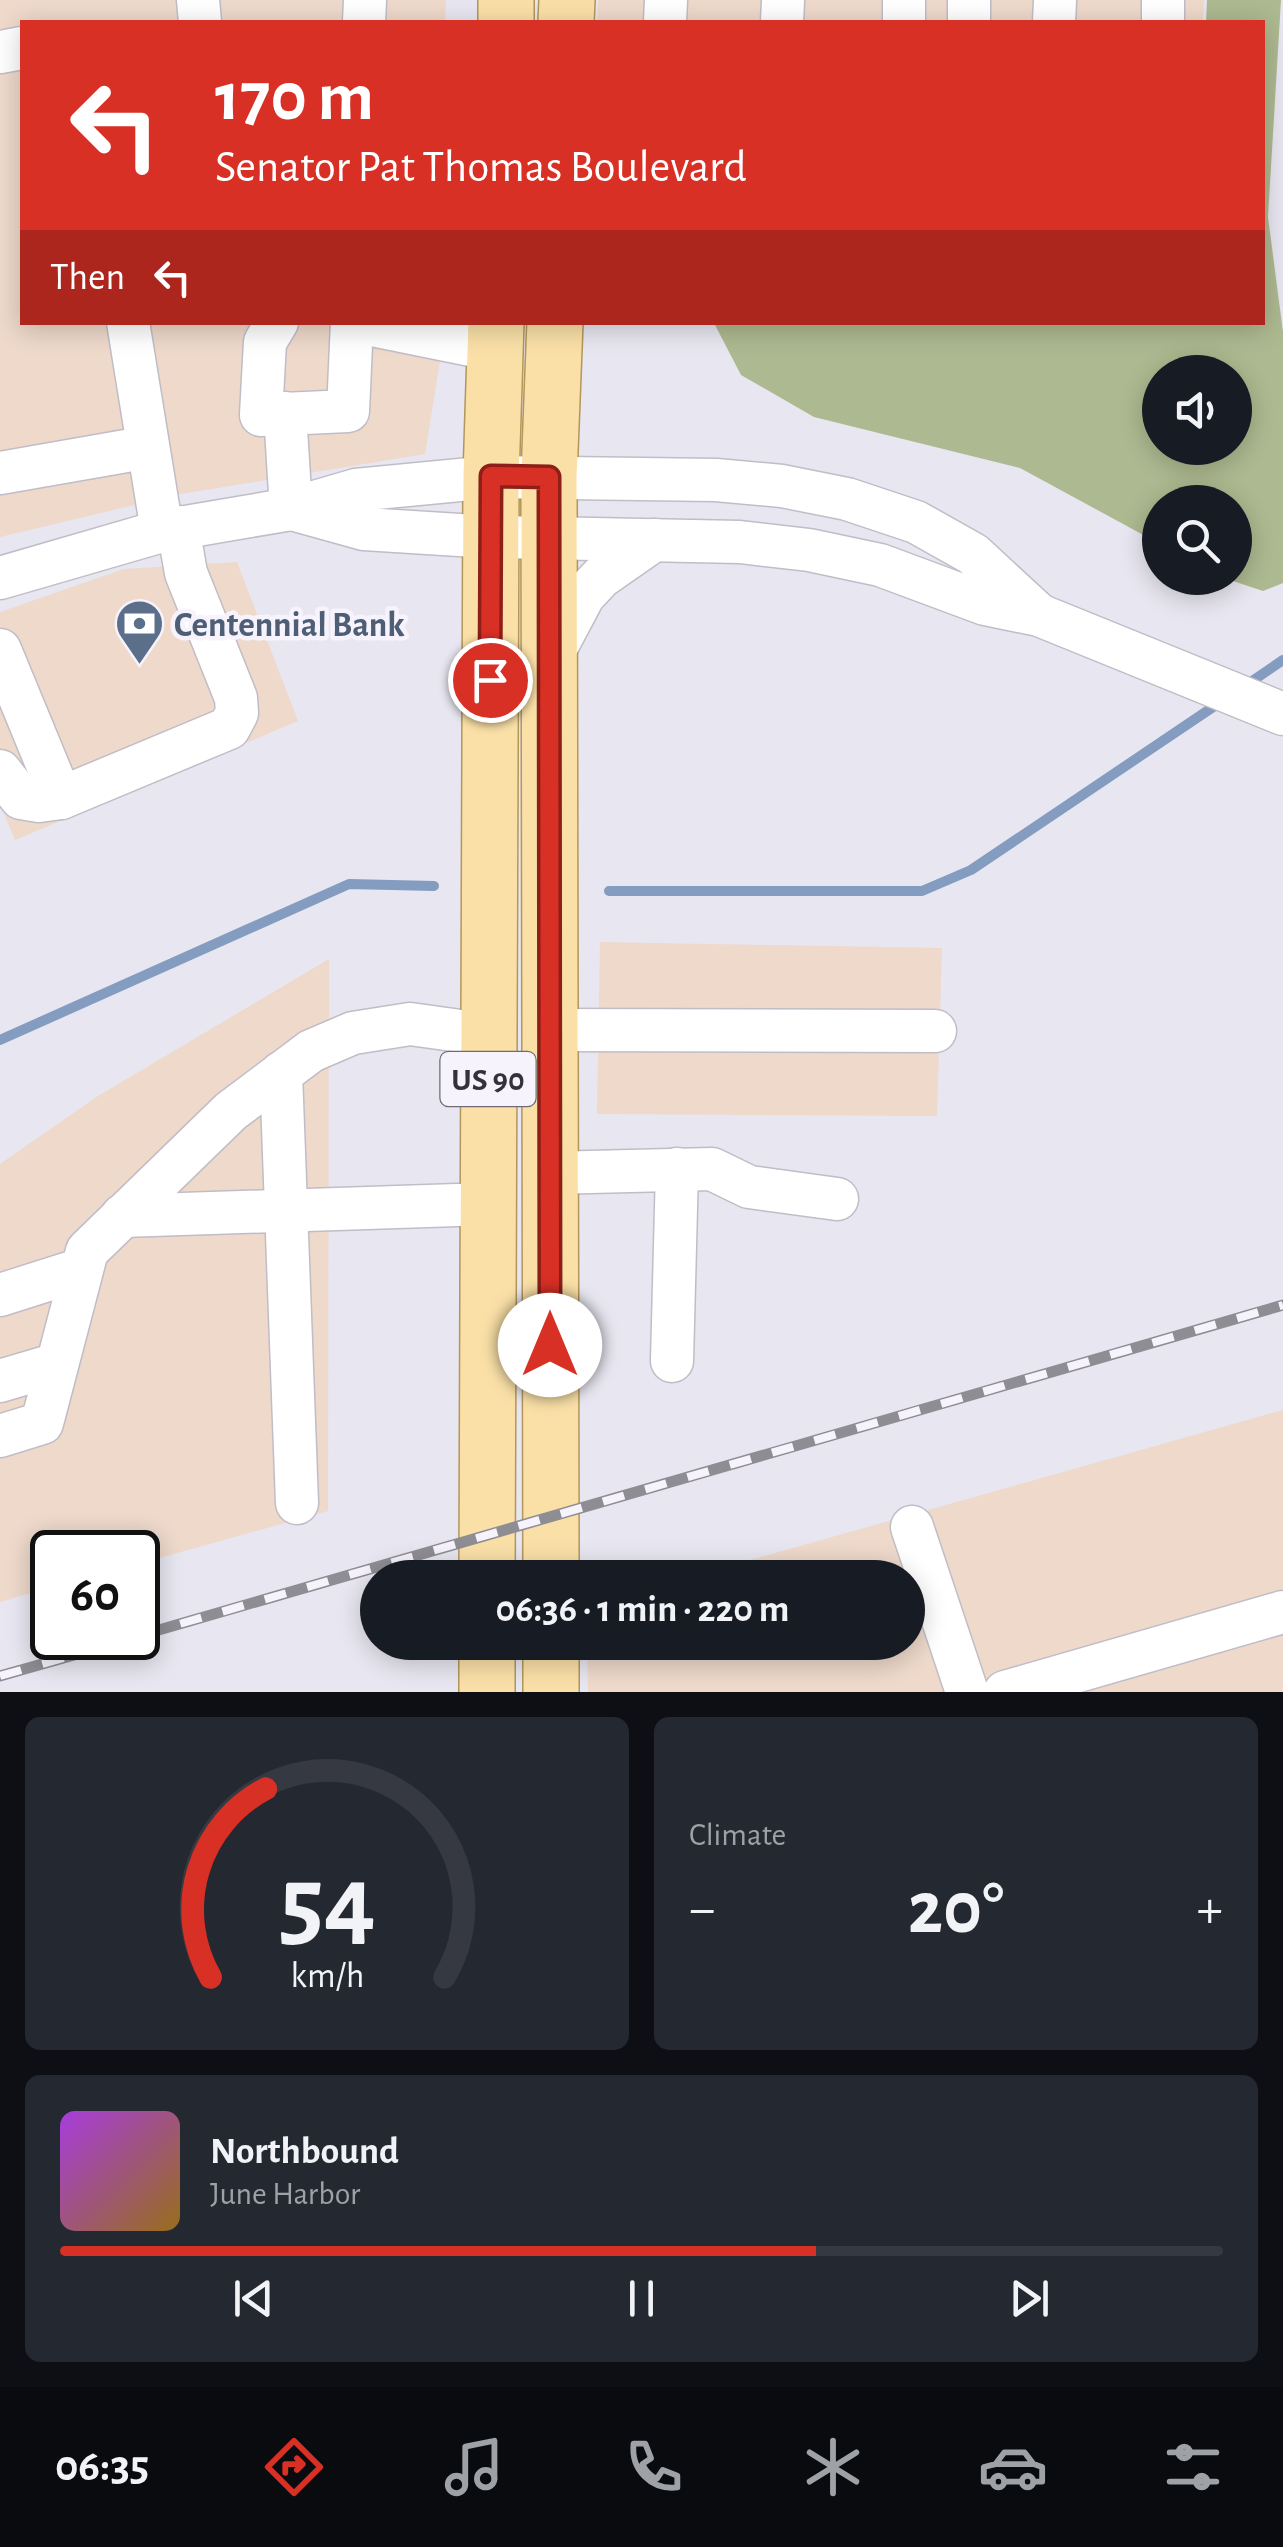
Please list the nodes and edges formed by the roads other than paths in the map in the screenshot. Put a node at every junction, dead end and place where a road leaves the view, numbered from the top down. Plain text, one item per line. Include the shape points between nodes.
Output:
1 (129, 325) edge
2 (275, 325) edge
3 (354, 325) edge
4 (384, 325) edge
5 (555, 325) edge
6 (495, 336) edge
7 (285, 413) junction
8 (126, 451) dead end
9 (0, 473) edge
10 (491, 476) junction
11 (549, 477) junction
12 (291, 509) junction
13 (170, 529) junction
14 (491, 536) junction
15 (549, 538) junction
16 (654, 540) junction
17 (0, 578) edge
18 (1040, 614) junction
19 (0, 650) edge
20 (549, 662) junction
21 (1283, 714) edge
22 (0, 771) edge
23 (61, 798) junction
24 (489, 954) junction
25 (549, 1030) junction
26 (935, 1032) dead end
27 (488, 1035) junction
28 (282, 1073) junction
29 (549, 1111) junction
30 (677, 1170) junction
31 (549, 1172) junction
32 (836, 1199) dead end
33 (488, 1204) junction
34 (287, 1210) junction
35 (122, 1216) junction
36 (82, 1269) junction
37 (0, 1296) edge
38 (672, 1360) dead end
39 (57, 1364) junction
40 (0, 1381) edge
41 (0, 1436) edge
42 (297, 1503) dead end
43 (912, 1528) dead end
44 (487, 1560) edge
45 (550, 1560) edge
46 (1283, 1612) edge
47 (487, 1660) edge
48 (551, 1660) edge
49 (1053, 1686) edge
50 (487, 1692) edge
51 (551, 1692) edge
52 (967, 1692) edge
53 (1004, 1692) edge

1 - 13 street
2 - 7 street via 265,342 261,415
3 - 7 street via 348,411
4 - 6 street
5 - 11 main road, US 90
6 - 10 main road, US 90
7 - 12 street
8 - 9 street
10 - 11 street
10 - 12 street via 356,490
10 - 14 main road, US 90
11 - 15 main road, US 90
11 - 18 street via 716,480 847,499 916,522 973,554
12 - 13 street
12 - 14 street via 364,529
13 - 17 street
13 - 23 street via 236,698 236,713 229,728
14 - 15 street
14 - 24 main road, US 90
15 - 16 street
15 - 20 main road, US 90
16 - 18 street via 810,550 880,565 985,604
16 - 20 street via 584,595
18 - 21 street
19 - 23 street
20 - 25 main road, US 90
22 - 23 street via 20,798
24 - 25 main road via 510,991
24 - 27 main road, US 90
25 - 26 street
25 - 29 main road, US 90
27 - 28 street via 410,1024 353,1032
27 - 29 main road via 505,1043
27 - 33 main road, US 90
28 - 34 street
28 - 35 street via 231,1111
29 - 31 main road, US 90
30 - 31 street
30 - 32 street via 712,1168 748,1187
30 - 38 street
31 - 45 main road, US 90
33 - 34 street
33 - 44 main road, US 90
34 - 35 street
34 - 42 street
35 - 36 street via 87,1251
36 - 37 street
36 - 39 street
39 - 40 street
39 - 41 street via 42,1423
43 - 52 street
46 - 49 street
47 - 50 main road
48 - 51 main road
49 - 53 street

